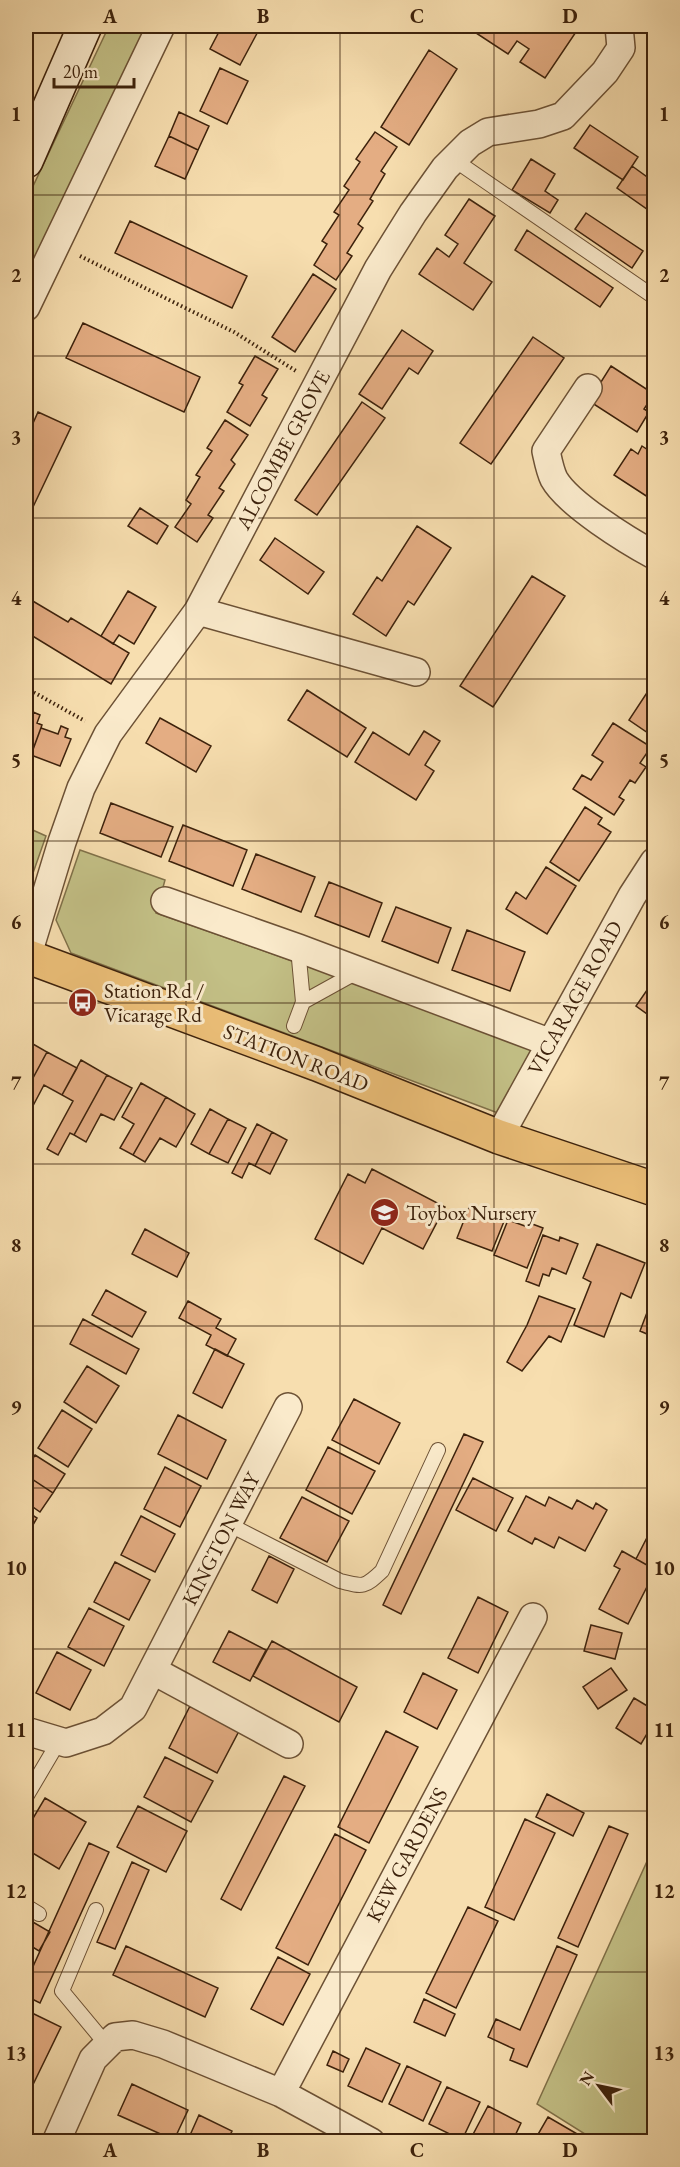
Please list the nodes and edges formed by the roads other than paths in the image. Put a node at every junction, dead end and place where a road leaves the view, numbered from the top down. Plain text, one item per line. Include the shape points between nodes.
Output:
1 (85, 26) edge
2 (161, 26) edge
3 (619, 26) edge
4 (453, 159) junction
5 (26, 161) edge
6 (654, 297) edge
7 (26, 307) edge
8 (588, 388) dead end
9 (654, 555) edge
10 (198, 611) junction
11 (416, 672) dead end
12 (654, 862) edge
13 (165, 901) dead end
14 (298, 948) junction
15 (26, 956) edge
16 (360, 971) junction
17 (303, 1002) junction
18 (294, 1026) dead end
19 (551, 1043) junction
20 (499, 1137) junction
21 (654, 1189) edge
22 (288, 1407) dead end
23 (438, 1450) dead end
24 (228, 1524) junction
25 (533, 1617) dead end
26 (153, 1671) junction
27 (26, 1731) edge
28 (58, 1741) junction
29 (289, 1744) dead end
30 (26, 1797) edge
31 (26, 1906) edge
32 (96, 1910) dead end
33 (39, 1914) dead end
34 (106, 2044) junction
35 (281, 2092) junction
36 (56, 2142) edge
37 (371, 2142) edge

1 - 5 street
2 - 7 street
3 - 4 street, ALCOMBE GROVE via 621,48 605,72 562,116 488,132
4 - 6 lane
4 - 10 street, ALCOMBE GROVE via 378,269
8 - 9 street via 546,452 554,479 572,499 625,540
10 - 11 street
10 - 15 street, ALCOMBE GROVE via 108,734 81,788
12 - 19 street, VICARAGE ROAD
13 - 14 street
14 - 16 street
14 - 17 lane
15 - 20 main road, STATION ROAD
16 - 17 lane
16 - 19 street
17 - 18 lane
19 - 20 street, VICARAGE ROAD
20 - 21 main road, STATION ROAD
22 - 24 street, KINGTON WAY
23 - 24 lane via 382,1571 360,1587 340,1581
24 - 26 street, KINGTON WAY
25 - 35 street, KEW GARDENS
26 - 28 street, KINGTON WAY via 133,1708 103,1731 66,1743
26 - 29 street
27 - 28 street, KINGTON WAY
28 - 30 lane
31 - 33 lane
32 - 34 lane via 62,1991
34 - 35 street via 115,2037 133,2035
34 - 36 street via 93,2059
35 - 37 street

